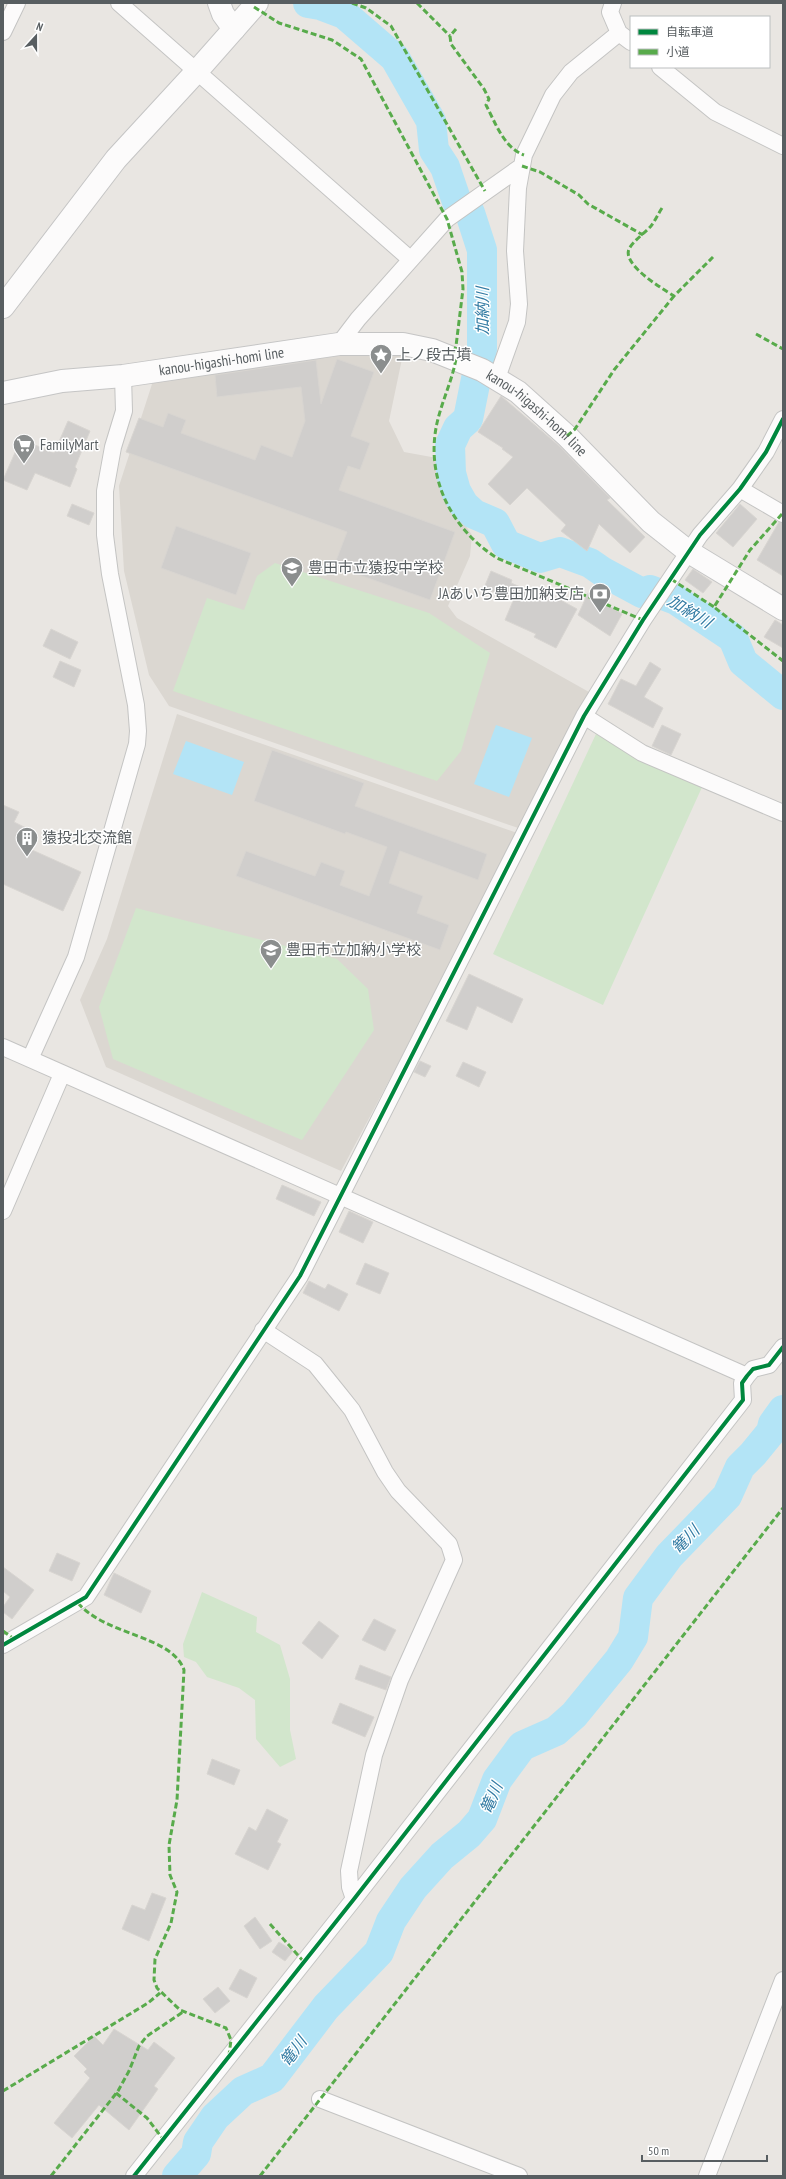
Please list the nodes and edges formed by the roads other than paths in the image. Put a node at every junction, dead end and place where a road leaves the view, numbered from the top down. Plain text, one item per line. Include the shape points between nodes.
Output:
1 (17, 3) edge
2 (119, 3) edge
3 (219, 3) edge
4 (613, 3) edge
5 (255, 5) edge
6 (234, 29) junction
7 (3, 32) edge
8 (625, 38) edge
9 (661, 68) edge
10 (198, 71) junction
11 (783, 146) edge
12 (522, 166) junction
13 (410, 259) junction
14 (3, 307) edge
15 (339, 344) junction
16 (493, 375) junction
17 (123, 376) junction
18 (3, 393) edge
19 (783, 419) edge
20 (740, 489) junction
21 (783, 514) edge
22 (689, 552) junction
23 (783, 609) edge
24 (584, 716) junction
25 (783, 813) edge
26 (3, 1047) edge
27 (30, 1059) junction
28 (62, 1074) junction
29 (340, 1197) junction
30 (3, 1211) edge
31 (263, 1330) junction
32 (783, 1347) edge
33 (747, 1376) junction
34 (3, 1645) edge
35 (354, 1899) junction
36 (783, 1980) edge
37 (320, 2099) dead end
38 (134, 2176) edge
39 (519, 2176) edge
40 (707, 2176) edge

1 - 7 street
2 - 10 street
3 - 6 main road via 223,14
4 - 8 street via 610,12
5 - 6 main road
6 - 10 main road
8 - 12 street via 571,72 553,95 524,155
9 - 11 street via 715,112
10 - 13 street
10 - 14 main road via 116,159
12 - 13 street via 454,212
12 - 16 street via 518,188 515,251 519,304 517,322
13 - 15 street
15 - 16 main road, kanou-higashi-homi line via 403,344 432,350
15 - 17 main road, kanou-higashi-homi line
16 - 22 main road, kanou-higashi-homi line via 542,412 651,522
17 - 18 main road, kanou-higashi-homi line via 62,381
17 - 27 street via 124,411 113,447 105,491 105,535 110,574 136,705 137,744 76,957
19 - 20 street via 766,452
20 - 21 street
20 - 22 street
22 - 23 main road, kanou-higashi-homi line
22 - 24 street
24 - 25 street via 642,753
24 - 29 street
26 - 27 street
27 - 28 street
28 - 29 street
28 - 30 street
29 - 31 street via 300,1276
29 - 33 street
31 - 34 street via 86,1597
31 - 35 street via 314,1364 340,1395 398,1491 449,1544 454,1560 400,1680 374,1755 349,1871
32 - 33 street via 769,1364 753,1369
33 - 35 street via 742,1382 743,1400
35 - 38 street
36 - 40 street
37 - 39 street

